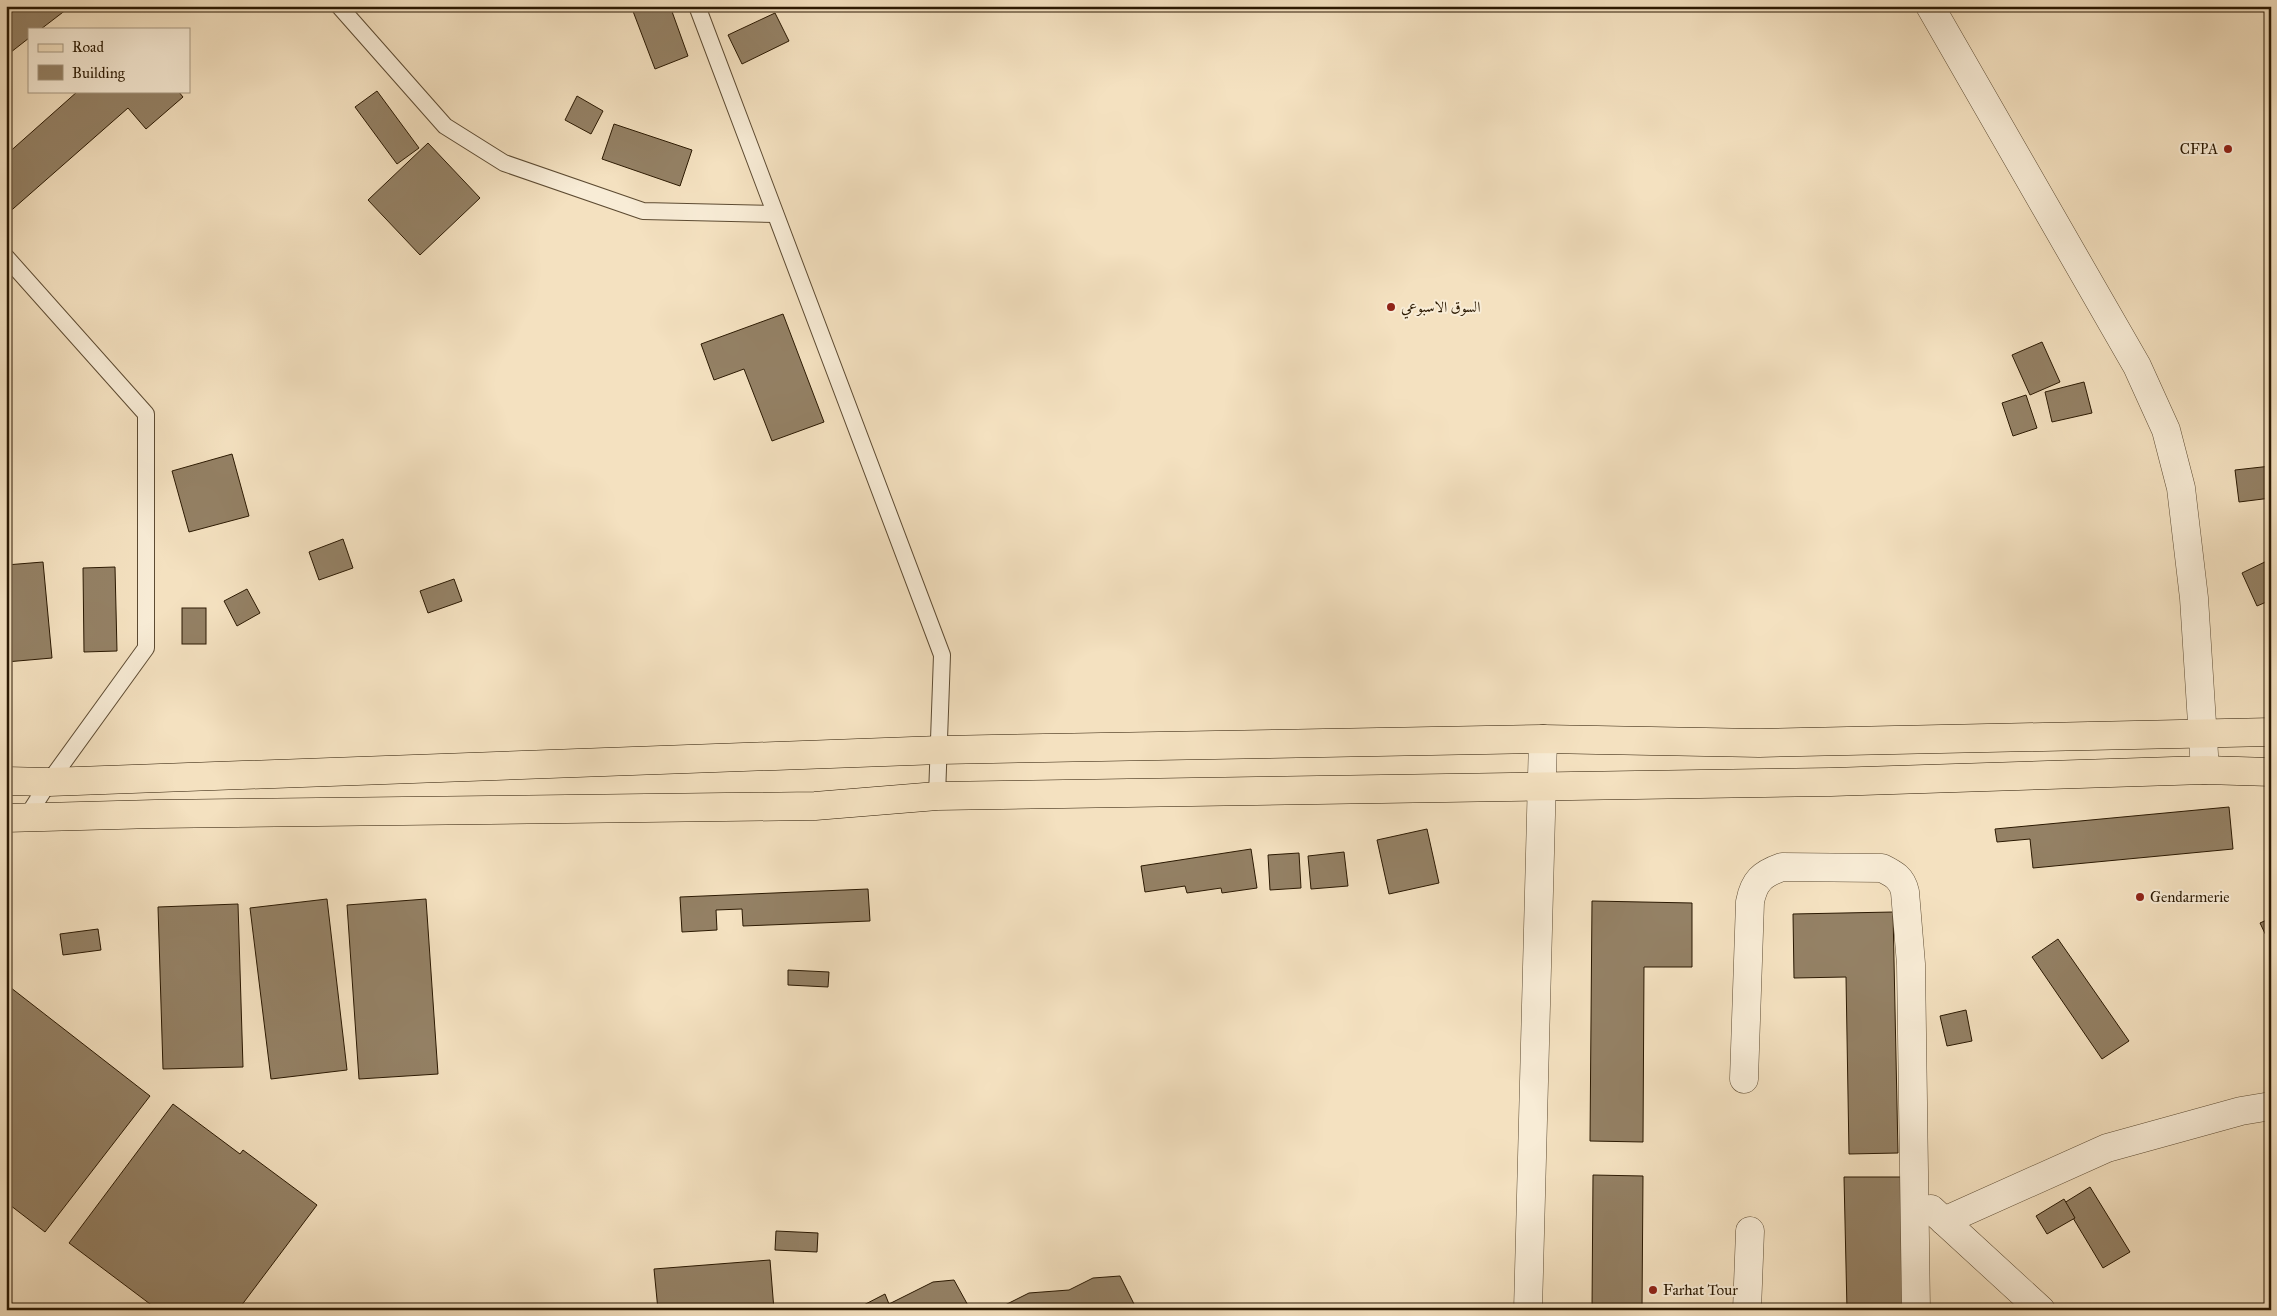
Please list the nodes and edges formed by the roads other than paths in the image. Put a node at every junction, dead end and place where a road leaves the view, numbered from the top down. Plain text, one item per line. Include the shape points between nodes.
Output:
1 (339, 6) edge
2 (697, 6) edge
3 (1930, 6) edge
4 (775, 214) junction
5 (6, 257) edge
6 (2271, 732) edge
7 (2204, 734) junction
8 (1543, 739) junction
9 (940, 750) junction
10 (2205, 770) junction
11 (2271, 772) edge
12 (6, 780) edge
13 (49, 782) junction
14 (1541, 787) junction
15 (937, 796) junction
16 (16, 818) edge
17 (1744, 1079) dead end
18 (2271, 1106) edge
19 (1915, 1194) junction
20 (1944, 1221) junction
21 (1750, 1231) dead end
22 (1528, 1310) edge
23 (1747, 1310) edge
24 (1916, 1310) edge
25 (2041, 1310) edge

1 - 4 lane via 445,126 504,163 643,211
2 - 4 lane
3 - 7 street via 2137,366 2166,430 2181,488 2194,598
4 - 9 lane via 942,655
5 - 13 lane via 146,414 146,648
6 - 7 main road
7 - 8 main road via 1759,743
7 - 10 street
8 - 9 main road
8 - 14 street
9 - 13 main road
9 - 15 lane
10 - 11 main road
10 - 14 main road
12 - 13 main road
13 - 16 lane
14 - 15 main road
14 - 22 street
15 - 16 main road via 815,806
17 - 19 street via 1752,889 1766,872 1782,867 1882,868 1896,875 1906,892 1911,964
18 - 20 street via 2241,1111 2106,1148
19 - 20 street
19 - 24 street
20 - 25 street
21 - 23 street

